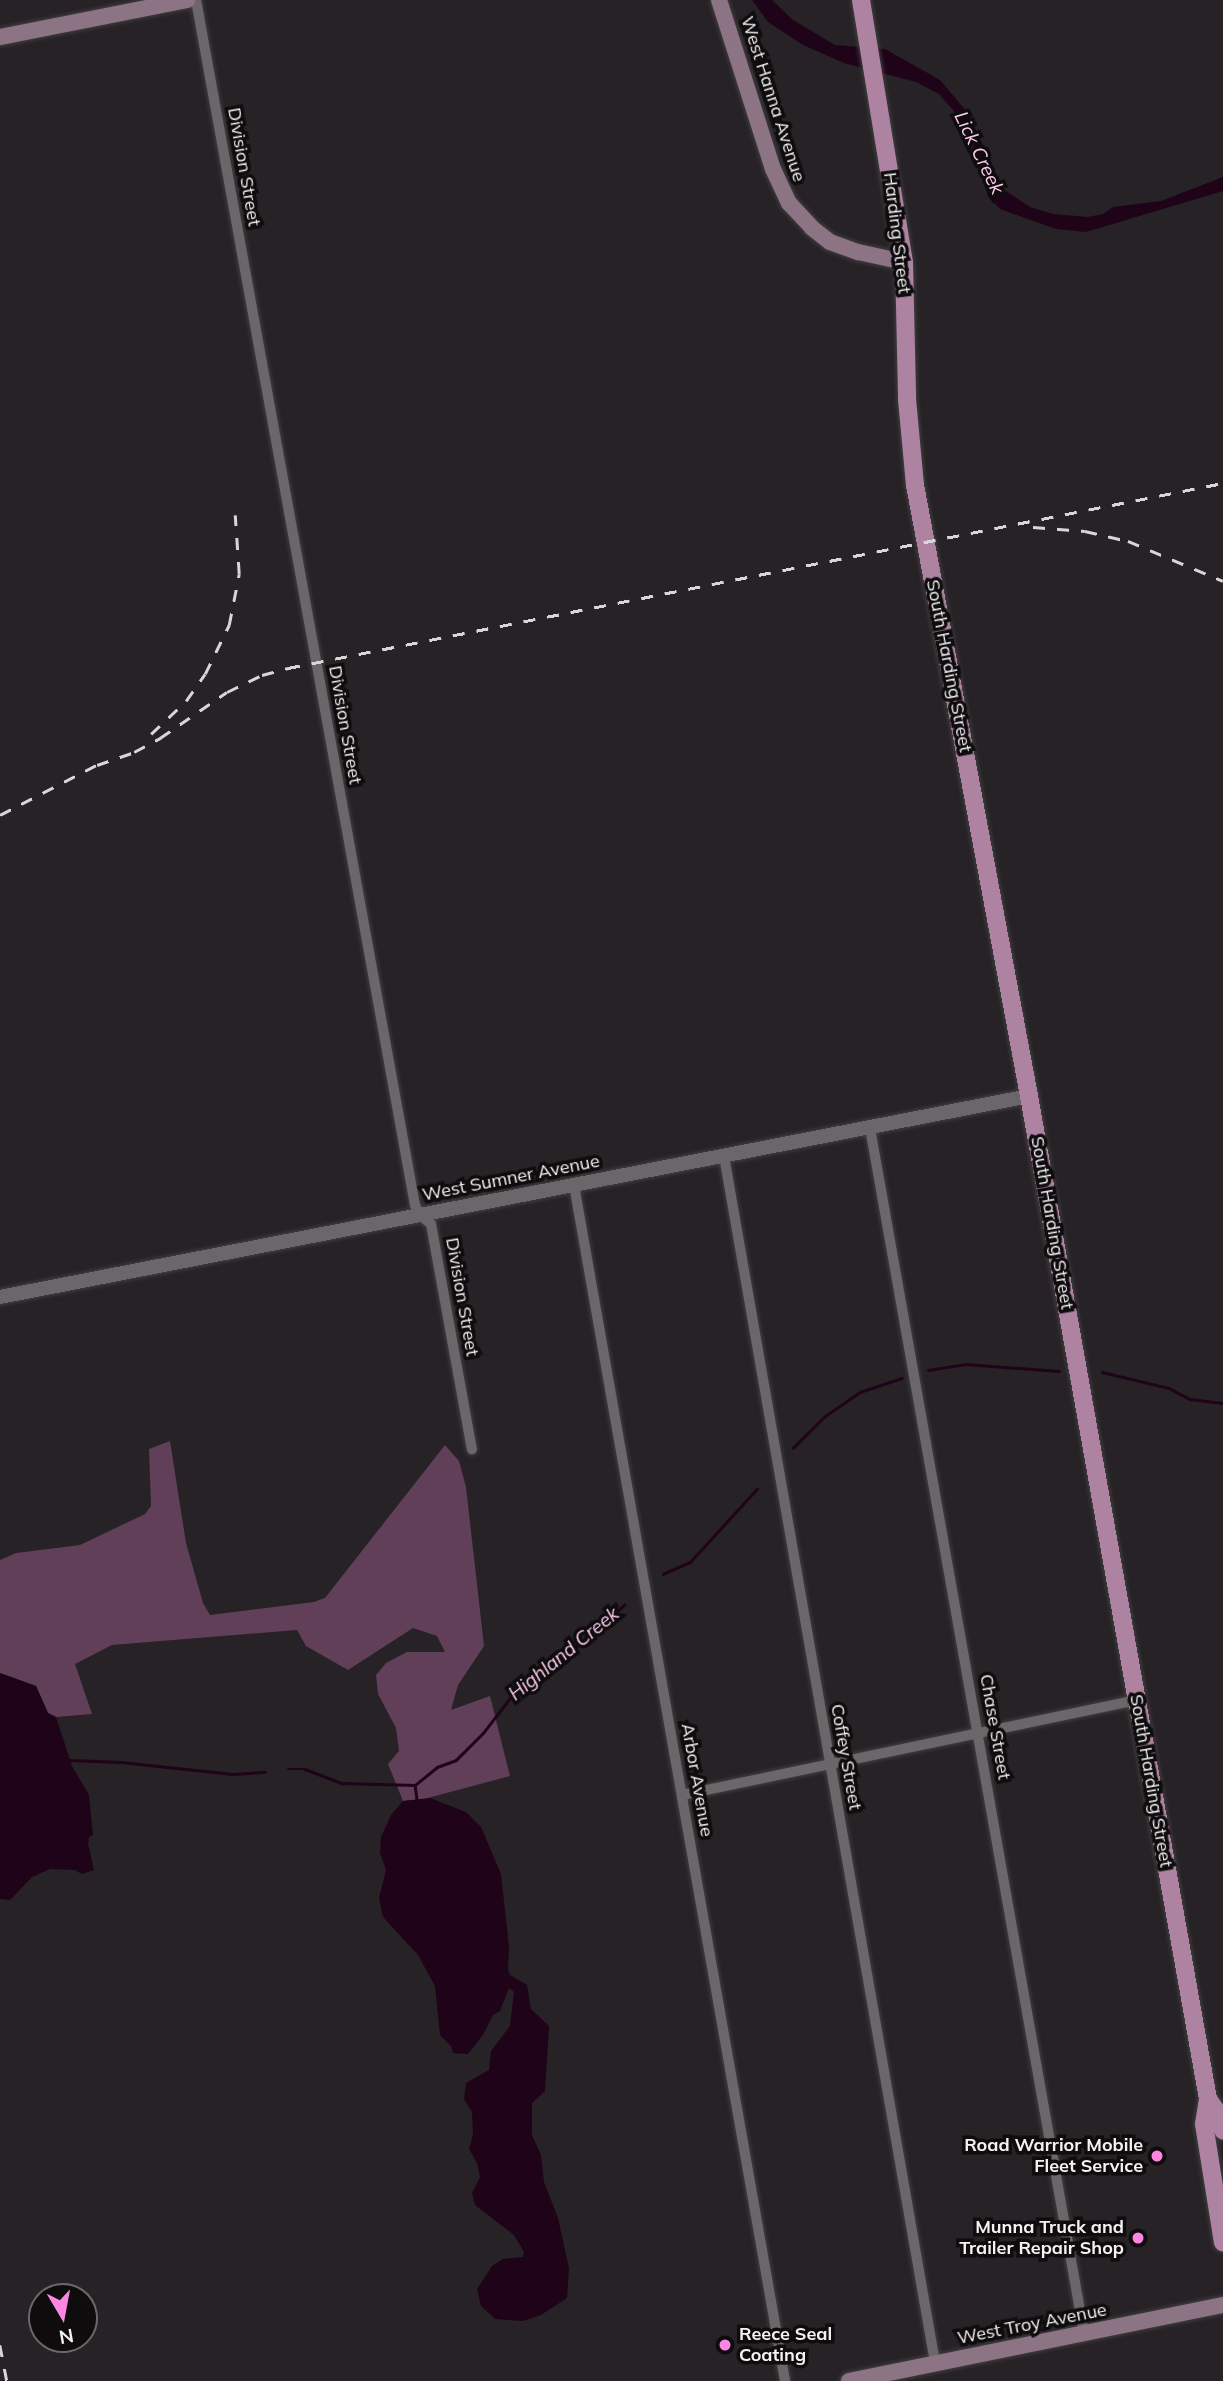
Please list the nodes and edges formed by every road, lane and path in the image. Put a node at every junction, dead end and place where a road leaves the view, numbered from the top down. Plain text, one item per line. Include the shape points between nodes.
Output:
1 (187, 0) edge
2 (196, 0) edge
3 (719, 0) edge
4 (862, 2) edge
5 (0, 37) edge
6 (904, 262) junction
7 (906, 346) joint
8 (1029, 1096) junction
9 (870, 1128) junction
10 (724, 1156) junction
11 (574, 1185) junction
12 (420, 1215) junction
13 (0, 1297) edge
14 (472, 1449) dead end
15 (1136, 1700) junction
16 (978, 1734) junction
17 (830, 1764) junction
18 (682, 1795) junction
19 (1208, 2099) junction
20 (1223, 2130) edge
21 (1223, 2242) edge
22 (1223, 2305) edge
23 (1084, 2333) junction
24 (935, 2363) junction
25 (785, 2381) edge
26 (849, 2381) edge

1 - 5 main road
2 - 12 street, Division Street
3 - 6 main road, West Hanna Avenue via 773,169 789,203 830,242
4 - 6 main road, Harding Street
6 - 7 main road, Harding Street
7 - 8 main road, South Harding Street via 915,485
8 - 9 street, West Sumner Avenue
8 - 15 main road, South Harding Street
9 - 10 street, West Sumner Avenue
9 - 16 street, Chase Street
10 - 11 street, West Sumner Avenue
10 - 17 street, Coffey Street
11 - 12 street, West Sumner Avenue
11 - 18 street, Arbor Avenue
12 - 13 street, West Sumner Avenue
12 - 14 street, Division Street via 431,1224
15 - 16 street
15 - 19 main road, South Harding Street
16 - 17 street
16 - 23 street, Chase Street
17 - 18 street
17 - 24 street, Coffey Street
18 - 25 street, Arbor Avenue
19 - 20 main road
19 - 21 main road via 1203,2124
22 - 23 main road, West Troy Avenue
23 - 24 main road, West Troy Avenue
24 - 26 main road, West Troy Avenue

